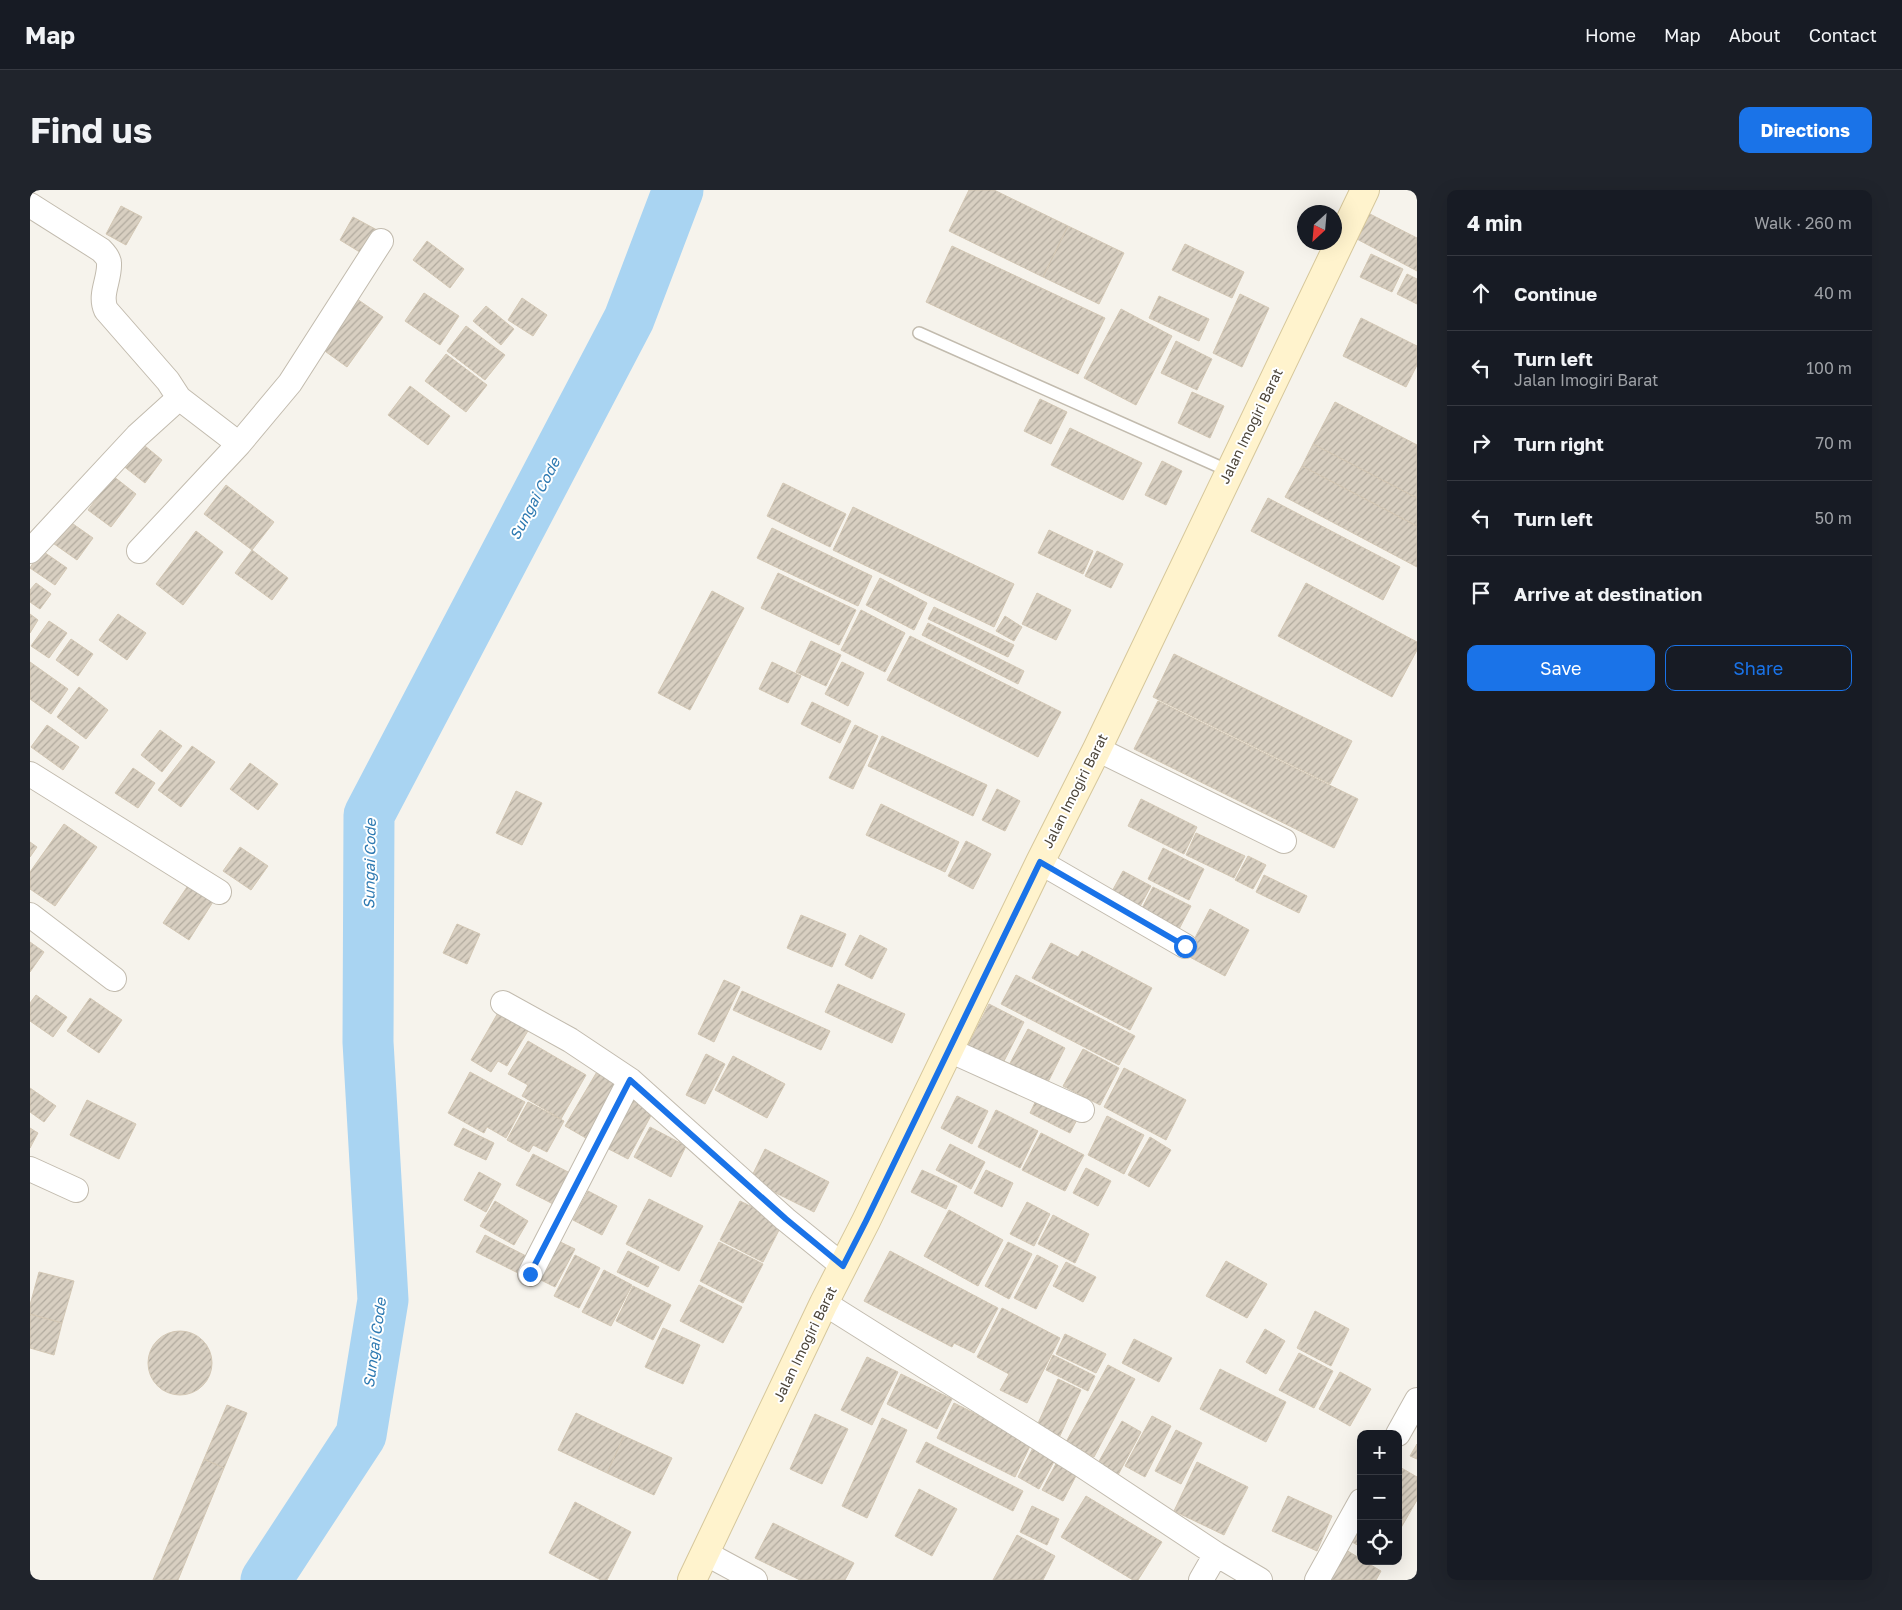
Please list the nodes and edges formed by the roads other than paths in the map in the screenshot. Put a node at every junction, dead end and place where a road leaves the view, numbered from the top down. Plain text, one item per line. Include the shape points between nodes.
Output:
1 (1365, 190) edge
2 (30, 205) edge
3 (381, 241) dead end
4 (919, 333) dead end
5 (179, 398) junction
6 (239, 444) junction
7 (1229, 471) junction
8 (30, 551) edge
9 (139, 551) dead end
10 (1097, 749) junction
11 (30, 774) edge
12 (1284, 841) dead end
13 (1040, 862) junction
14 (219, 892) dead end
15 (30, 915) edge
16 (1185, 946) dead end
17 (114, 979) dead end
18 (503, 1003) dead end
19 (948, 1050) junction
20 (630, 1080) junction
21 (1082, 1110) dead end
22 (30, 1169) edge
23 (76, 1190) dead end
24 (843, 1266) junction
25 (530, 1274) dead end
26 (824, 1302) junction
27 (1417, 1400) edge
28 (1400, 1430) edge
29 (1357, 1508) edge
30 (705, 1554) junction
31 (1216, 1554) junction
32 (692, 1580) edge
33 (755, 1580) edge
34 (1201, 1580) edge
35 (1260, 1580) edge
36 (1317, 1580) edge

1 - 7 main road, Jalan Imogiri Barat
2 - 5 street via 107,256 109,263 103,296 106,310
3 - 6 street via 290,383
4 - 7 lane
5 - 6 street
5 - 8 street via 137,436
6 - 9 street
7 - 10 main road, Jalan Imogiri Barat
10 - 12 street
10 - 13 main road, Jalan Imogiri Barat
11 - 14 street
13 - 16 street
13 - 19 main road, Jalan Imogiri Barat
15 - 17 street
18 - 20 street via 570,1040
19 - 21 street
19 - 24 main road, Jalan Imogiri Barat
20 - 24 street
20 - 25 street
22 - 23 street
24 - 26 main road, Jalan Imogiri Barat
26 - 30 main road, Jalan Imogiri Barat
26 - 31 street
27 - 28 street
29 - 36 street
30 - 32 main road, Jalan Imogiri Barat
30 - 33 street
31 - 34 street
31 - 35 street

